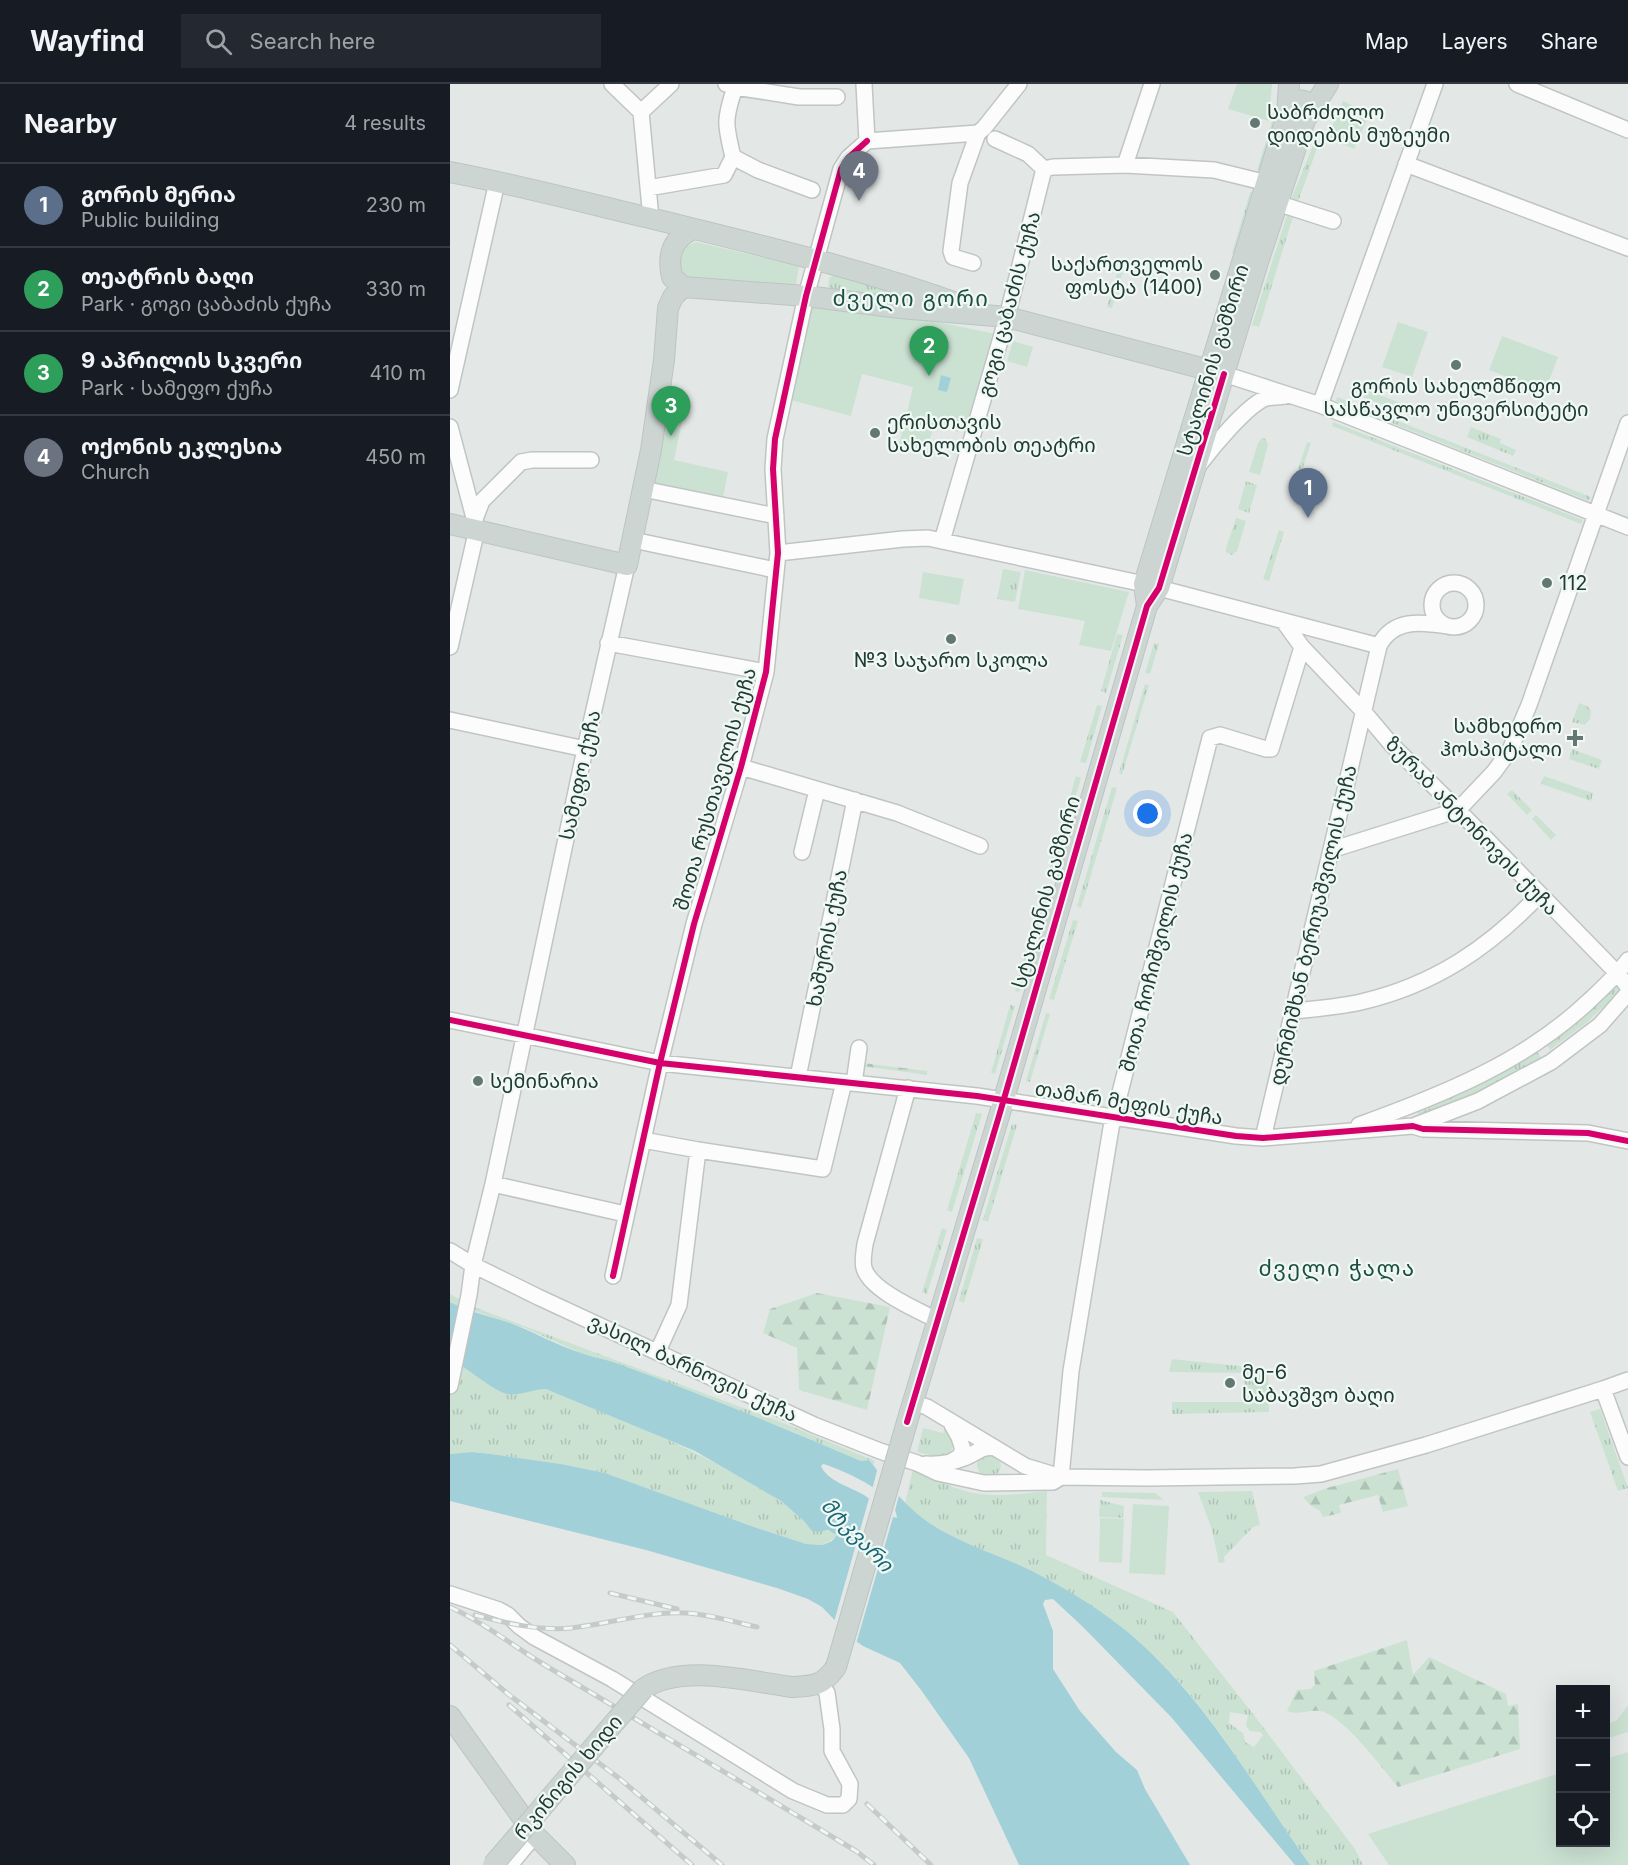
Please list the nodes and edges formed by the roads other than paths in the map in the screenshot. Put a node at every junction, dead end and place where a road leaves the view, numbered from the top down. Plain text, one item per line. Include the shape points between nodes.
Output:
1 (612, 84) edge
2 (671, 84) edge
3 (864, 84) edge
4 (1019, 84) edge
5 (1152, 84) edge
6 (1289, 84) edge
7 (1328, 84) edge
8 (1435, 84) edge
9 (1517, 84) edge
10 (730, 86) edge
11 (837, 97) dead end
12 (641, 112) junction
13 (1296, 119) junction
14 (1628, 130) edge
15 (978, 133) junction
16 (995, 139) dead end
17 (867, 141) junction
18 (733, 157) junction
19 (1406, 164) junction
20 (1125, 165) junction
21 (1044, 169) junction
22 (450, 172) edge
23 (497, 182) junction
24 (1267, 183) junction
25 (648, 188) junction
26 (812, 190) dead end
27 (1277, 203) junction
28 (651, 219) junction
29 (1333, 221) dead end
30 (693, 229) junction
31 (1628, 248) edge
32 (825, 261) junction
33 (973, 263) dead end
34 (683, 287) junction
35 (806, 296) junction
36 (826, 298) junction
37 (999, 316) junction
38 (1217, 372) junction
39 (450, 390) edge
40 (1291, 396) junction
41 (1320, 405) junction
42 (1628, 423) edge
43 (450, 428) edge
44 (591, 460) dead end
45 (1197, 466) junction
46 (643, 489) junction
47 (1596, 513) junction
48 (776, 514) junction
49 (450, 524) edge
50 (476, 524) junction
51 (1628, 527) edge
52 (633, 540) junction
53 (942, 541) junction
54 (778, 553) junction
55 (627, 565) junction
56 (775, 570) junction
57 (1152, 586) junction
58 (1428, 616) junction
59 (1284, 622) junction
60 (609, 643) junction
61 (1379, 646) junction
62 (450, 647) edge
63 (1302, 647) junction
64 (766, 672) junction
65 (1364, 712) junction
66 (450, 720) edge
67 (585, 749) junction
68 (741, 767) junction
69 (817, 790) junction
70 (855, 800) junction
71 (1458, 810) junction
72 (980, 846) dead end
73 (1331, 850) junction
74 (802, 852) dead end
75 (1540, 894) junction
76 (1628, 960) edge
77 (1618, 974) junction
78 (1628, 987) edge
79 (1628, 993) edge
80 (1293, 1011) junction
81 (450, 1020) edge
82 (525, 1036) junction
83 (1538, 1043) junction
84 (859, 1048) dead end
85 (1551, 1062) junction
86 (660, 1063) junction
87 (798, 1077) junction
88 (849, 1082) junction
89 (908, 1088) junction
90 (1003, 1101) junction
91 (1478, 1101) junction
92 (1410, 1107) junction
93 (1114, 1117) junction
94 (1413, 1126) junction
95 (1481, 1129) junction
96 (1339, 1132) junction
97 (1263, 1138) junction
98 (643, 1140) junction
99 (1628, 1141) edge
100 (698, 1150) junction
101 (493, 1184) junction
102 (625, 1214) junction
103 (450, 1251) edge
104 (473, 1265) junction
105 (613, 1276) dead end
106 (937, 1320) junction
107 (658, 1351) junction
108 (1628, 1380) edge
109 (450, 1386) edge
110 (1603, 1389) junction
111 (912, 1402) junction
112 (950, 1420) junction
113 (998, 1450) junction
114 (1628, 1456) edge
115 (968, 1457) junction
116 (917, 1463) junction
117 (1061, 1477) junction
118 (987, 1484) junction
119 (450, 1594) edge
120 (821, 1683) junction
121 (450, 1716) edge
122 (535, 1835) junction
123 (493, 1865) edge
124 (510, 1865) edge
125 (565, 1865) edge

1 - 12 street
2 - 12 street
3 - 17 street
4 - 15 street
5 - 20 street
6 - 13 main road, სტალინის გამზირი
7 - 13 main road, სტალინის გამზირი
8 - 19 street
9 - 14 street
10 - 11 street via 799,97
10 - 18 street via 726,127
12 - 25 street
13 - 24 main road, სტალინის გამზირი
13 - 27 main road, სტალინის გამზირი
15 - 17 street
15 - 33 street via 960,183 951,251 953,257
16 - 21 street via 1028,154
17 - 32 street, შოთა რუსთაველის ქუჩა via 841,169
18 - 25 street via 724,176
18 - 26 street
19 - 31 street
19 - 41 street
20 - 21 street
20 - 24 street via 1214,170
21 - 37 street, გოგი ცაბაძის ქუჩა
22 - 23 main road
23 - 28 main road
23 - 39 street
24 - 38 main road, სტალინის გამზირი
25 - 28 street
27 - 29 street
27 - 38 main road, სტალინის გამზირი
28 - 30 main road
30 - 32 main road
30 - 34 main road via 678,237 670,255 672,277
32 - 35 street, შოთა რუსთაველის ქუჩა
32 - 36 street via 819,283
32 - 37 main road
34 - 35 main road
34 - 46 main road, სამეფო ქუჩა via 668,309 664,360
35 - 36 main road
35 - 48 street, შოთა რუსთაველის ქუჩა via 775,440
36 - 37 main road
37 - 38 main road
37 - 53 street, გოგი ცაბაძის ქუჩა
38 - 40 street
38 - 45 main road, სტალინის გამზირი
38 - 57 main road, სტალინის გამზირი
40 - 41 street
40 - 45 street via 1264,399 1251,408
41 - 47 street
42 - 47 street
43 - 50 street
44 - 50 street via 521,462 482,501
45 - 57 main road, სტალინის გამზირი
46 - 48 street
46 - 52 main road, სამეფო ქუჩა
47 - 51 street
47 - 71 street via 1510,750
48 - 54 street, შოთა რუსთაველის ქუჩა
49 - 50 main road
50 - 55 main road
50 - 62 street
52 - 55 main road, სამეფო ქუჩა
52 - 56 street
53 - 54 street via 903,539
53 - 57 street
54 - 56 street, შოთა რუსთაველის ქუჩა
55 - 60 street, სამეფო ქუჩა
56 - 64 street, შოთა რუსთაველის ქუჩა
57 - 59 street
57 - 90 main road, სტალინის გამზირი
58 - 58 street via 1434,597 1443,586 1457,583 1470,590 1476,602 1473,616 1462,625 1448,626
58 - 61 street via 1389,632
59 - 61 street
59 - 63 street, ზურაბ ანტონოვის ქუჩა
60 - 64 street
60 - 67 street, სამეფო ქუჩა
61 - 65 street
63 - 65 street, ზურაბ ანტონოვის ქუჩა
63 - 93 street, შოთა ჩოჩიშვილის ქუჩა via 1271,749 1220,735 1210,738
64 - 68 street, შოთა რუსთაველის ქუჩა
65 - 71 street, ზურაბ ანტონოვის ქუჩა
65 - 73 street, დურმიშხან ბერიუაშვილის ქუჩა
66 - 67 street
67 - 82 street, სამეფო ქუჩა
68 - 69 street
68 - 86 street, შოთა რუსთაველის ქუჩა via 694,924
69 - 70 street
69 - 74 street
70 - 72 street
70 - 87 street, ხაშურის ქუჩა
71 - 73 street
71 - 75 street, ზურაბ ანტონოვის ქუჩა
73 - 80 street, დურმიშხან ბერიუაშვილის ქუჩა
75 - 77 street, ზურაბ ანტონოვის ქუჩა
75 - 80 street via 1488,943 1427,980 1360,1002
76 - 77 street
77 - 78 street, ზურაბ ანტონოვის ქუჩა
77 - 83 street
79 - 85 street via 1600,1024
80 - 97 street, დურმიშხან ბერიუაშვილის ქუჩა
81 - 82 street, თამარ მეფის ქუჩა
82 - 86 street, თამარ მეფის ქუჩა
82 - 101 street, სამეფო ქუჩა
83 - 85 street
83 - 92 street via 1463,1084
84 - 88 street
85 - 91 street
86 - 87 street, თამარ მეფის ქუჩა
86 - 98 street, შოთა რუსთაველის ქუჩა
87 - 88 street, თამარ მეფის ქუჩა
88 - 89 street, თამარ მეფის ქუჩა
88 - 100 street via 823,1169
89 - 90 street, თამარ მეფის ქუჩა
89 - 106 street via 865,1244 864,1267 877,1287
90 - 93 street, თამარ მეფის ქუჩა
90 - 106 main road, სტალინის გამზირი
91 - 94 street
91 - 95 street via 1475,1112
92 - 94 street via 1407,1112
92 - 96 street
93 - 97 street, თამარ მეფის ქუჩა
93 - 117 street, შოთა ჩოჩიშვილის ქუჩა via 1076,1336
94 - 95 street, თამარ მეფის ქუჩა
94 - 96 street, თამარ მეფის ქუჩა
95 - 99 street, თამარ მეფის ქუჩა via 1588,1133
96 - 97 street, თამარ მეფის ქუჩა
98 - 100 street
98 - 102 street, შოთა რუსთაველის ქუჩა
100 - 107 street via 679,1305
101 - 102 street
101 - 104 street, სამეფო ქუჩა
102 - 105 street, შოთა რუსთაველის ქუჩა
103 - 104 street, ვასილ ბარნოვის ქუჩა
104 - 107 street, ვასილ ბარნოვის ქუჩა
104 - 109 street, სამეფო ქუჩა
106 - 111 main road, სტალინის გამზირი
107 - 116 street, ვასილ ბარნოვის ქუჩა via 814,1425
108 - 110 street
110 - 114 street
110 - 117 street via 1317,1475
111 - 112 street
111 - 120 main road, სტალინის გამზირი, bridge via 836,1667
112 - 113 street
112 - 115 street
113 - 115 street via 984,1448
113 - 117 street via 1025,1466
113 - 118 street via 1007,1468 1001,1478
115 - 116 street, ვასილ ბარნოვის ქუჩა via 940,1465
115 - 118 street via 974,1476
116 - 118 street, ვასილ ბარნოვის ქუჩა via 938,1473
117 - 118 street, ვასილ ბარნოვის ქუჩა via 1053,1482
119 - 120 street via 499,1610 534,1637 612,1679 793,1791 826,1805 843,1805 849,1799 850,1784 832,1751 832,1729
120 - 123 main road, რკინიგის ხიდი, bridge via 792,1687 696,1675 668,1677 643,1689
121 - 122 main road
122 - 124 street
122 - 125 main road

